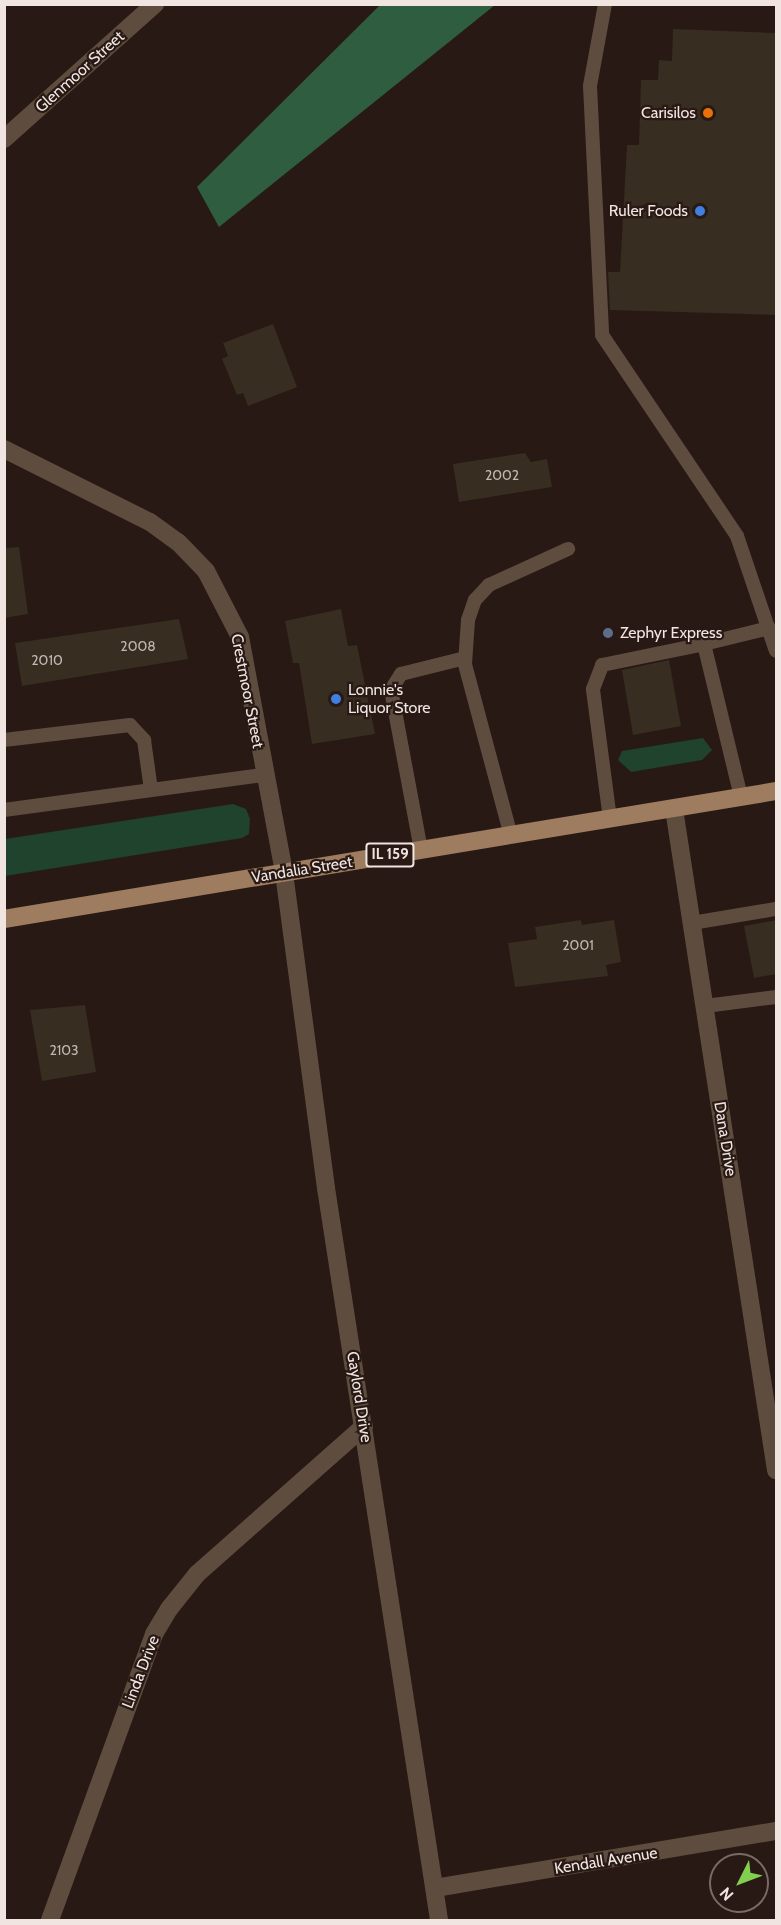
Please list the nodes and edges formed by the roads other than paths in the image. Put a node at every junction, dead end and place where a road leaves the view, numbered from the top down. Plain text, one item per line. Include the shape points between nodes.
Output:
1 (155, 4) edge
2 (605, 4) edge
3 (4, 139) edge
4 (4, 449) edge
5 (568, 549) dead end
6 (769, 628) junction
7 (704, 644) junction
8 (777, 651) edge
9 (465, 658) junction
10 (4, 740) edge
11 (263, 774) junction
12 (151, 790) junction
13 (777, 791) edge
14 (741, 797) junction
15 (674, 809) junction
16 (4, 810) edge
17 (610, 819) junction
18 (511, 836) junction
19 (421, 850) junction
20 (284, 873) junction
21 (777, 909) edge
22 (4, 920) edge
23 (692, 923) junction
24 (777, 997) edge
25 (705, 1006) junction
26 (364, 1426) junction
27 (777, 1470) edge
28 (777, 1831) edge
29 (435, 1888) junction
30 (51, 1920) edge
31 (439, 1920) edge

1 - 3 street, Glenmoor Street
2 - 6 lane via 590,86 602,335 737,536
4 - 11 street, Crestmoor Street via 150,522 206,571 240,637
5 - 9 lane via 489,585 475,600 464,638
6 - 7 lane
6 - 8 lane
7 - 14 lane
7 - 17 lane via 602,665 593,689
9 - 18 lane
9 - 19 lane via 400,674 391,690
10 - 12 lane via 130,725 144,740
11 - 12 lane
11 - 20 street, Crestmoor Street
12 - 16 lane
13 - 14 main road, Vandalia Street / IL 159
14 - 15 main road, Vandalia Street / IL 159
15 - 17 main road, Vandalia Street / IL 159
15 - 23 street, Dana Drive
17 - 18 main road, Vandalia Street / IL 159
18 - 19 main road, Vandalia Street / IL 159
19 - 20 main road, Vandalia Street / IL 159
20 - 22 main road, Vandalia Street / IL 159
20 - 26 street, Gaylord Drive
21 - 23 lane
23 - 25 street, Dana Drive
24 - 25 lane
25 - 27 street, Dana Drive
26 - 29 street, Gaylord Drive
26 - 30 street, Linda Drive via 197,1574 154,1634
28 - 29 street, Kendall Avenue
29 - 31 street, Gaylord Drive

